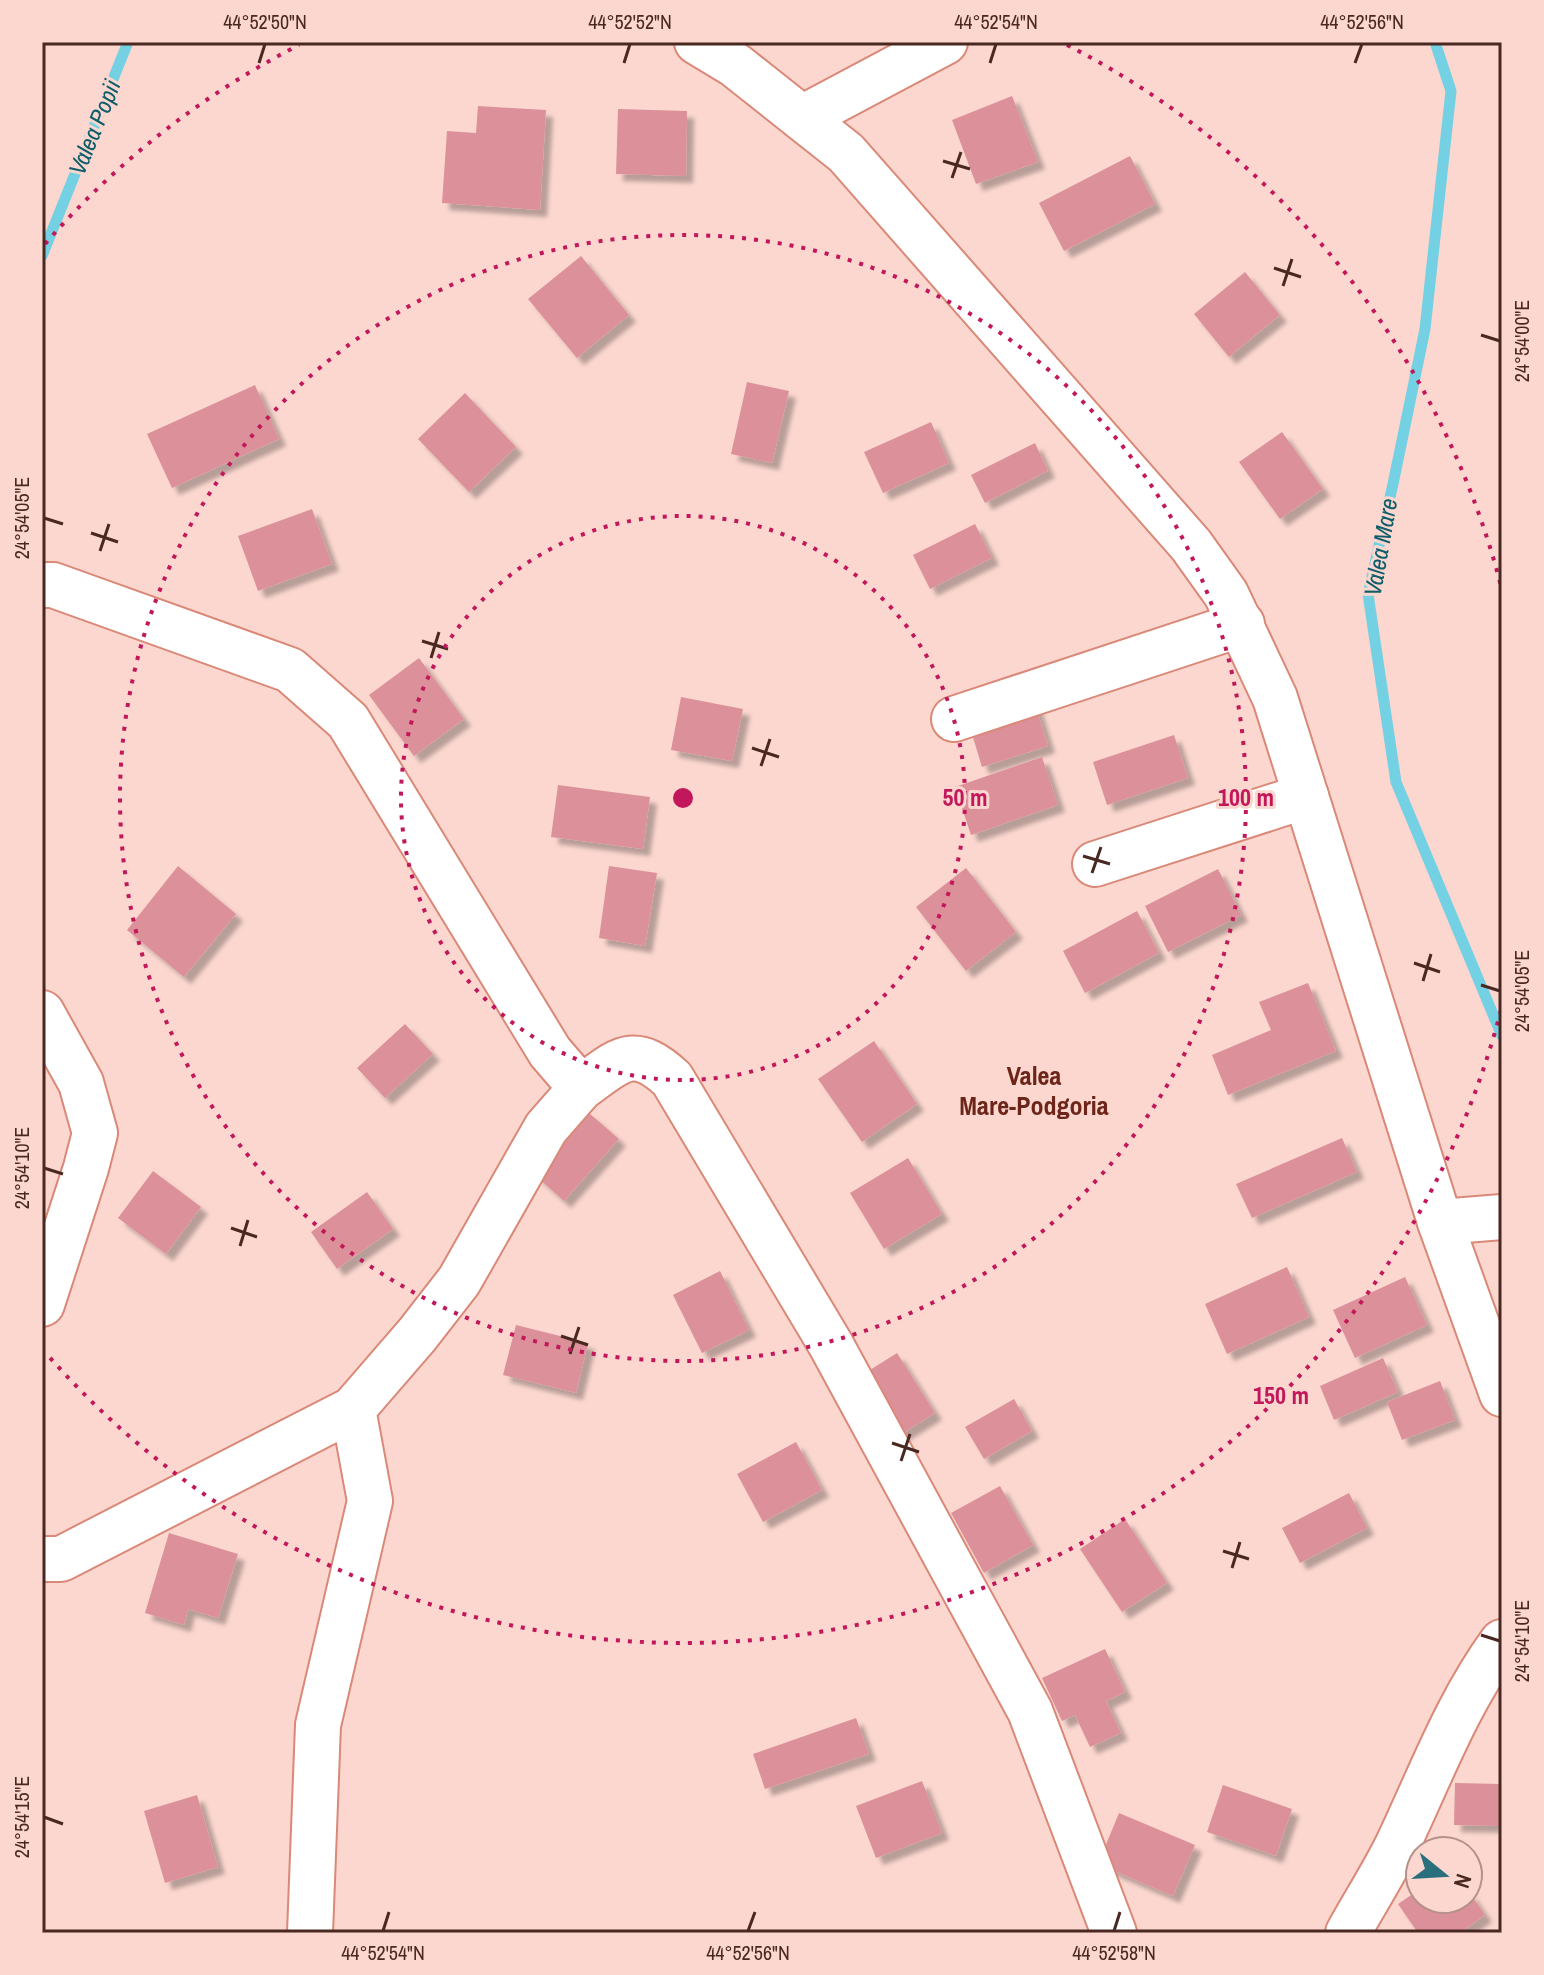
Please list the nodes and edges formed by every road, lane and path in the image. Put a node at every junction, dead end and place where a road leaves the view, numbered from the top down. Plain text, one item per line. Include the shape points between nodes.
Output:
1 (697, 42) edge
2 (945, 42) edge
3 (802, 118) junction
4 (42, 585) edge
5 (1242, 624) junction
6 (954, 719) dead end
7 (1306, 796) junction
8 (1095, 864) dead end
9 (42, 1013) edge
10 (581, 1088) junction
11 (1502, 1217) edge
12 (1440, 1222) junction
13 (42, 1304) edge
14 (1502, 1394) edge
15 (353, 1409) junction
16 (42, 1559) edge
17 (1502, 1642) edge
18 (310, 1933) edge
19 (1114, 1933) edge
20 (1348, 1933) edge

1 - 3 street
2 - 3 street
3 - 5 street via 846,153 1181,533
4 - 10 street via 290,670 348,721 550,1052
5 - 6 street
5 - 7 street via 1275,698
7 - 8 street
7 - 12 street
9 - 13 street via 81,1083 95,1133
10 - 15 street via 546,1128 459,1281
10 - 19 street via 620,1061 639,1057 672,1079 831,1345 1030,1711
11 - 12 street
12 - 14 street
15 - 16 street via 61,1559
15 - 18 street via 370,1501 318,1725
17 - 20 street via 1456,1714 1395,1849

